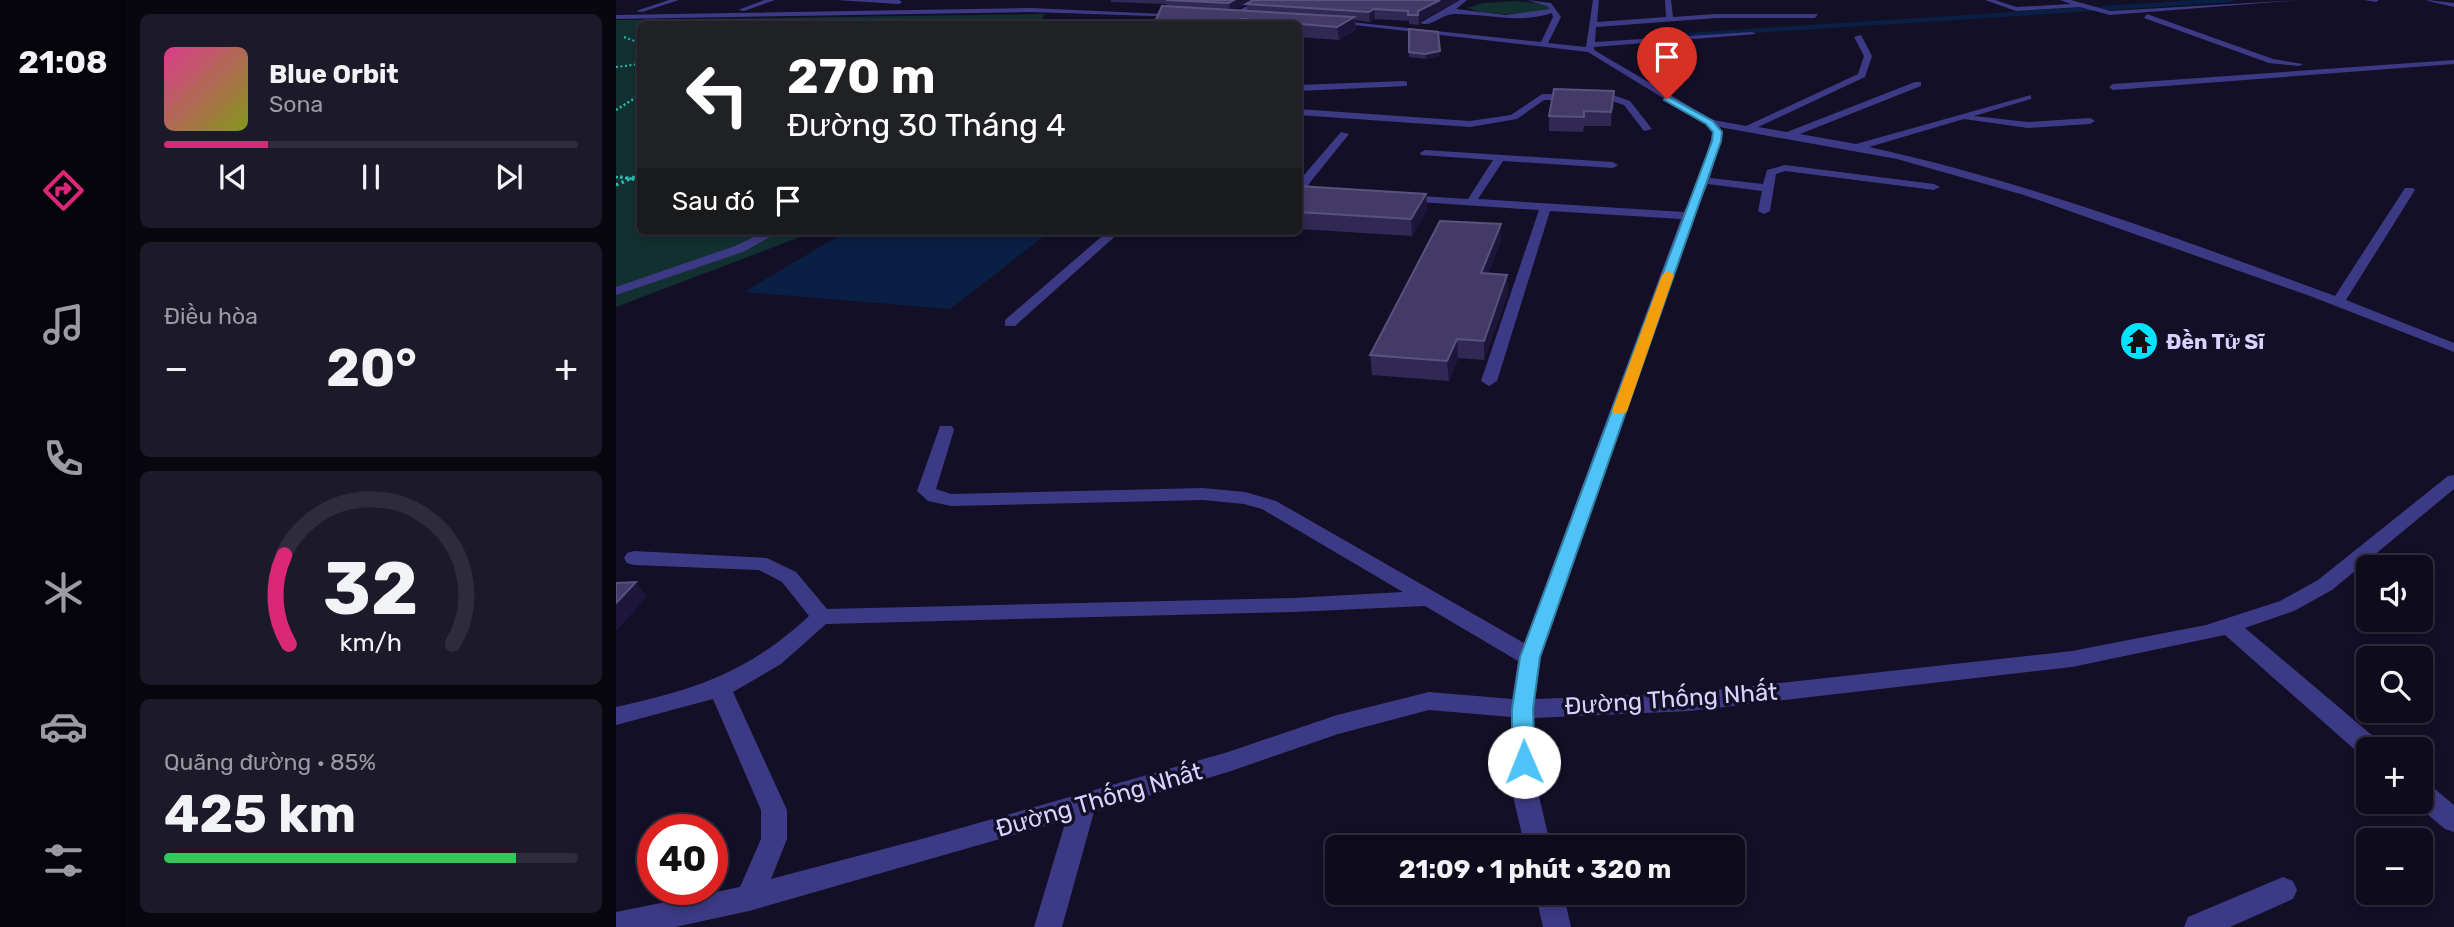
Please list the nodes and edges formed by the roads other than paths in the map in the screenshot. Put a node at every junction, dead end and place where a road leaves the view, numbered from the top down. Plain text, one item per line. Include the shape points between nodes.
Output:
1 (676, 0) edge
2 (772, 0) edge
3 (839, 0) edge
4 (886, 0) edge
5 (1263, 0) edge
6 (1464, 0) edge
7 (1530, 0) edge
8 (1596, 0) edge
9 (1668, 0) edge
10 (1988, 0) edge
11 (2063, 0) edge
12 (2177, 0) edge
13 (2297, 0) edge
14 (2367, 0) edge
15 (2376, 0) edge
16 (2430, 0) edge
17 (1068, 4) dead end
18 (957, 5) dead end
19 (2454, 5) edge
20 (2083, 7) junction
21 (1725, 8) dead end
22 (1554, 10) junction
23 (616, 11) edge
24 (1050, 11) junction
25 (1450, 11) junction
26 (636, 12) junction
27 (1139, 14) junction
28 (1189, 15) edge
29 (1734, 16) junction
30 (1815, 16) dead end
31 (2147, 16) dead end
32 (616, 17) edge
33 (1255, 18) edge
34 (1670, 19) junction
35 (1134, 21) edge
36 (1329, 22) edge
37 (1424, 23) edge
38 (1592, 25) junction
39 (1752, 34) dead end
40 (1858, 37) dead end
41 (1544, 45) junction
42 (1590, 48) junction
43 (2451, 57) edge
44 (2358, 59) dead end
45 (1404, 83) dead end
46 (1918, 84) dead end
47 (2113, 86) dead end
48 (1302, 88) edge
49 (2028, 97) dead end
50 (1302, 112) edge
51 (1961, 117) junction
52 (2090, 121) dead end
53 (1710, 122) junction
54 (1749, 128) junction
55 (1647, 129) dead end
56 (1344, 134) dead end
57 (1791, 134) junction
58 (1855, 148) junction
59 (1425, 153) dead end
60 (1500, 157) junction
61 (1613, 165) dead end
62 (1704, 180) junction
63 (1934, 187) dead end
64 (1766, 188) junction
65 (2409, 190) dead end
66 (1343, 194) edge
67 (1394, 197) edge
68 (1471, 202) junction
69 (1546, 206) junction
70 (1764, 211) dead end
71 (1688, 216) junction
72 (767, 235) edge
73 (1110, 235) edge
74 (616, 291) edge
75 (2338, 302) junction
76 (1010, 323) dead end
77 (2454, 348) edge
78 (1489, 381) dead end
79 (946, 430) dead end
80 (2451, 488) edge
81 (634, 558) dead end
82 (1430, 598) junction
83 (821, 617) junction
84 (2228, 626) junction
85 (1530, 657) junction
86 (720, 689) junction
87 (1522, 709) junction
88 (616, 716) edge
89 (2357, 737) edge
90 (2433, 803) edge
91 (1083, 806) junction
92 (2454, 821) edge
93 (1535, 835) edge
94 (2283, 890) dead end
95 (749, 898) junction
96 (1552, 905) edge
97 (616, 926) edge
98 (1048, 927) edge
99 (1557, 927) edge
100 (2198, 927) edge

1 - 26 street
2 - 26 street via 732,12
3 - 4 street
4 - 18 street
5 - 33 street via 1227,16
6 - 25 street
7 - 22 street via 1549,4
8 - 38 street
9 - 34 street
10 - 20 street via 2015,9
11 - 20 street
12 - 20 street
13 - 20 street via 2127,12
14 - 15 street
16 - 19 street
17 - 24 street
21 - 29 street
22 - 25 street via 1506,15
22 - 41 street via 1555,24
23 - 26 street
24 - 27 street
24 - 32 street
25 - 37 street
27 - 28 street
27 - 35 street
29 - 30 street
29 - 34 street
31 - 44 street via 2282,63
34 - 38 street
36 - 41 street
38 - 42 street
39 - 42 street
40 - 54 street via 1868,57 1862,75
41 - 42 street
42 - 53 street via 1602,62
43 - 47 street
45 - 48 street
46 - 57 street
49 - 51 street
50 - 55 street via 1470,124 1514,117 1542,97 1610,97 1627,103
51 - 52 street via 2028,125
51 - 58 street
53 - 54 street
53 - 62 street via 1718,132
54 - 57 street
56 - 66 street via 1302,185 1306,190
57 - 58 street
58 - 75 street via 2041,196
59 - 60 street
60 - 61 street
60 - 68 street
62 - 64 street
62 - 71 street
63 - 64 street via 1785,168 1771,172
64 - 70 street
65 - 75 street
67 - 68 street
68 - 69 street
69 - 71 street
69 - 78 street
71 - 85 street
72 - 74 street
73 - 76 street
75 - 77 street
79 - 82 street via 926,491 933,498 1203,494 1245,498 1269,505
80 - 84 street, Đường Thống Nhất via 2325,585 2287,607
81 - 83 street via 760,563 779,568 795,579
82 - 83 street
82 - 85 street
83 - 86 street via 770,662
84 - 87 street, Đường Thống Nhất via 2072,659 1689,702
84 - 89 street
85 - 87 street
86 - 88 street via 692,700
86 - 95 street via 774,810 774,839
87 - 91 street, Đường Thống Nhất via 1429,701 1337,724
87 - 93 street via 1524,788
90 - 92 street
91 - 95 street, Đường Thống Nhất
91 - 98 street
94 - 100 street
95 - 97 street, Đường Thống Nhất
96 - 99 street

